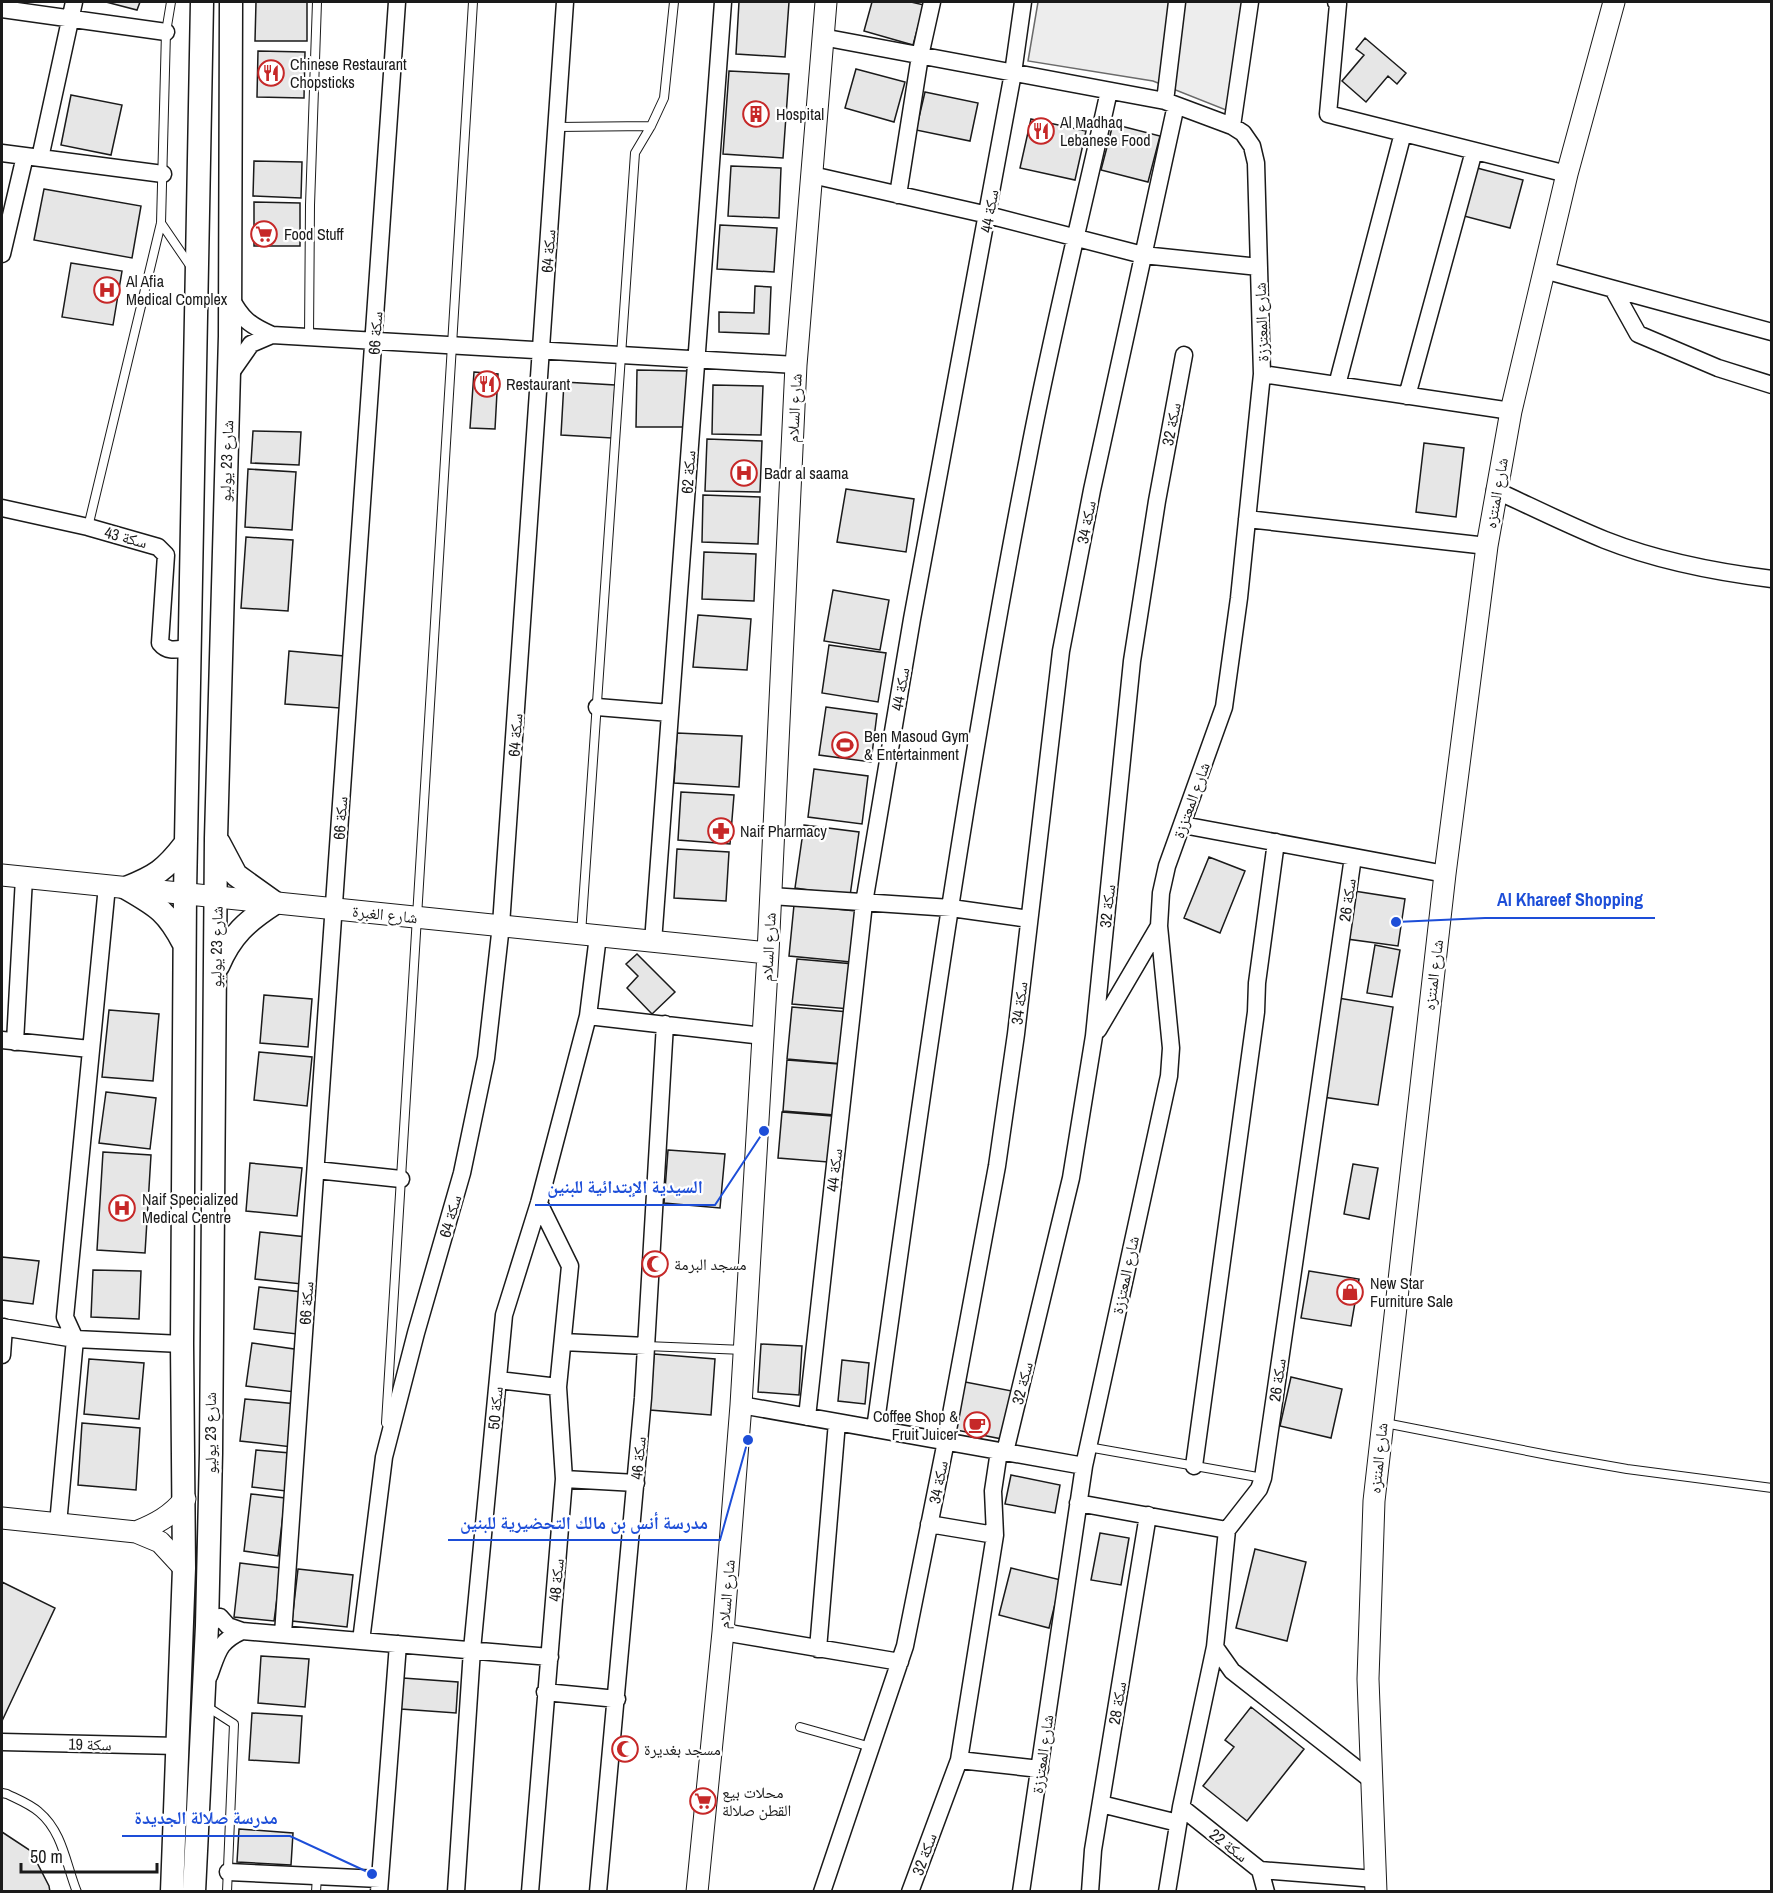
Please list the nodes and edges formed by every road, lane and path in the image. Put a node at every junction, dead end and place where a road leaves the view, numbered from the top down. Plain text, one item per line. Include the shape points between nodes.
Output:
1 (74, 2) edge
2 (171, 2) edge
3 (202, 2) edge
4 (231, 2) edge
5 (317, 2) edge
6 (397, 2) edge
7 (473, 2) edge
8 (565, 2) edge
9 (674, 2) edge
10 (723, 2) edge
11 (826, 2) edge
12 (932, 2) edge
13 (1023, 2) edge
14 (1177, 2) edge
15 (1250, 2) edge
16 (1336, 2) edge
17 (1614, 2) edge
18 (2, 9) edge
19 (71, 19) junction
20 (166, 32) junction
21 (822, 38) junction
22 (920, 56) junction
23 (1013, 73) junction
24 (1109, 91) junction
25 (1170, 103) junction
26 (651, 126) junction
27 (1232, 126) junction
28 (557, 127) junction
29 (1403, 133) junction
30 (1474, 151) junction
31 (2, 153) edge
32 (33, 157) junction
33 (163, 174) junction
34 (1567, 174) junction
35 (812, 175) junction
36 (898, 195) junction
37 (988, 215) junction
38 (161, 223) junction
39 (1076, 239) junction
40 (2, 254) edge
41 (1143, 255) junction
42 (1259, 267) junction
43 (1544, 270) junction
44 (196, 274) junction
45 (1613, 289) junction
46 (230, 297) junction
47 (1772, 332) edge
48 (272, 335) junction
49 (309, 337) junction
50 (374, 341) junction
51 (453, 345) junction
52 (542, 351) junction
53 (621, 355) junction
54 (1184, 355) dead end
55 (697, 359) junction
56 (796, 365) junction
57 (1262, 374) junction
58 (228, 376) junction
59 (1337, 385) junction
60 (1772, 385) edge
61 (1407, 396) junction
62 (1510, 411) junction
63 (1496, 490) junction
64 (2, 508) edge
65 (1247, 519) junction
66 (88, 527) junction
67 (1487, 546) junction
68 (1772, 579) edge
69 (189, 648) junction
70 (597, 707) junction
71 (670, 713) junction
72 (1182, 825) junction
73 (216, 838) junction
74 (1276, 843) junction
75 (185, 844) junction
76 (1353, 857) junction
77 (1445, 874) junction
78 (2, 875) edge
79 (24, 878) junction
80 (117, 887) junction
81 (184, 893) junction
82 (771, 896) junction
83 (216, 897) junction
84 (274, 903) junction
85 (864, 903) junction
86 (951, 908) junction
87 (334, 909) junction
88 (417, 918) junction
89 (1029, 919) junction
90 (501, 925) junction
91 (1158, 926) junction
92 (590, 935) junction
93 (653, 942) junction
94 (185, 945) junction
95 (768, 953) junction
96 (216, 970) junction
97 (588, 1016) junction
98 (664, 1024) junction
99 (763, 1036) junction
100 (1094, 1036) junction
101 (8, 1041) edge
102 (90, 1049) junction
103 (316, 1170) junction
104 (401, 1179) junction
105 (539, 1203) junction
106 (3, 1327) edge
107 (75, 1340) junction
108 (563, 1342) junction
109 (182, 1344) junction
110 (646, 1346) junction
111 (744, 1350) junction
112 (2, 1355) edge
113 (498, 1380) junction
114 (558, 1387) junction
115 (741, 1406) junction
116 (807, 1417) junction
117 (837, 1422) junction
118 (1382, 1422) junction
119 (875, 1429) junction
120 (946, 1441) junction
121 (1088, 1446) junction
122 (1002, 1451) junction
123 (384, 1457) junction
124 (1084, 1466) junction
125 (1194, 1466) junction
126 (1263, 1478) junction
127 (564, 1479) junction
128 (636, 1483) junction
129 (1772, 1488) edge
130 (185, 1498) junction
131 (1078, 1503) junction
132 (1148, 1515) junction
133 (2, 1518) edge
134 (58, 1524) junction
135 (929, 1524) junction
136 (1227, 1530) junction
137 (136, 1533) junction
138 (995, 1535) junction
139 (184, 1568) junction
140 (207, 1626) junction
141 (242, 1631) junction
142 (723, 1632) junction
143 (283, 1634) junction
144 (361, 1641) junction
145 (398, 1644) junction
146 (1215, 1647) junction
147 (818, 1649) junction
148 (472, 1650) junction
149 (550, 1657) junction
150 (900, 1662) junction
151 (545, 1692) junction
152 (204, 1696) junction
153 (617, 1699) junction
154 (800, 1727) dead end
155 (2, 1742) edge
156 (178, 1746) junction
157 (871, 1746) junction
158 (959, 1760) junction
159 (1040, 1769) junction
160 (1370, 1779) junction
161 (2, 1793) edge
162 (1101, 1804) junction
163 (1179, 1815) junction
164 (1260, 1870) junction
165 (228, 1872) junction
166 (317, 1884) edge
167 (380, 1885) edge
168 (1376, 1885) edge
169 (77, 1892) edge
170 (172, 1892) edge
171 (194, 1892) edge
172 (227, 1892) edge
173 (456, 1892) edge
174 (530, 1892) edge
175 (598, 1892) edge
176 (697, 1892) edge
177 (822, 1892) edge
178 (910, 1892) edge
179 (1021, 1892) edge
180 (1090, 1892) edge
181 (1167, 1892) edge
182 (1266, 1892) edge

1 - 19 street
2 - 20 lane
3 - 44 main road, شارع 23 يوليو
4 - 46 main road, شارع 23 يوليو
5 - 49 lane
6 - 50 street, سكة 66
7 - 51 lane
8 - 28 street, سكة 64
9 - 26 lane via 663,98
10 - 55 street, سكة 62
11 - 21 street, شارع السلام
12 - 22 street
13 - 23 street, سكة 44
14 - 25 street, سكة 34
15 - 27 street
16 - 29 street via 1328,114
17 - 34 street, شارع المنتزه
18 - 19 street
19 - 20 street
19 - 32 street
20 - 33 lane
21 - 22 street, شارع المعتززة
21 - 35 street, شارع السلام
22 - 23 street, شارع المعتززة
22 - 36 street
23 - 24 street, شارع المعتززة
23 - 37 street, سكة 44
24 - 25 street, شارع المعتززة
24 - 39 street
25 - 27 street, شارع المعتززة
25 - 41 street, سكة 34
26 - 28 lane
26 - 53 lane via 635,153
27 - 42 street, شارع المعتززة via 1252,146 1256,163
28 - 52 street, سكة 64
29 - 30 street
29 - 59 street
30 - 34 street
30 - 61 street
31 - 32 street
32 - 33 street
32 - 40 street
33 - 38 lane
34 - 43 street, شارع المنتزه
35 - 36 street
35 - 56 street, شارع السلام
36 - 37 street
37 - 39 street
37 - 85 street, سكة 44 via 912,619
38 - 44 lane
38 - 66 lane
39 - 41 street
39 - 86 street via 1028,455
41 - 42 street
41 - 89 street, سكة 34 via 1060,651
42 - 57 street, شارع المعتززة
43 - 45 street
43 - 62 street, شارع المنتزه
44 - 69 main road, شارع 23 يوليو
45 - 47 street
45 - 60 street via 1638,333 1718,369
46 - 48 street via 240,316 252,327
46 - 58 main road, شارع 23 يوليو
48 - 49 street
48 - 58 street via 251,344
49 - 50 street
50 - 51 street
50 - 87 street, سكة 66
51 - 52 street
51 - 88 lane
52 - 53 street
52 - 90 street, سكة 64
53 - 55 street
53 - 70 lane
54 - 100 street, سكة 32 via 1156,501 1132,661
55 - 56 street
55 - 71 street, سكة 62
56 - 82 street, شارع السلام
57 - 59 street
57 - 65 street, شارع المعتززة
58 - 73 main road, شارع 23 يوليو
59 - 61 street
61 - 62 street
62 - 63 street, شارع المنتزه
63 - 67 street, شارع المنتزه
63 - 68 street via 1605,540 1644,553 1719,572
64 - 66 street, سكة 43
65 - 67 street
65 - 72 street, شارع المعتززة via 1224,707
66 - 69 street, سكة 43 via 162,549 166,555 160,643 170,650
67 - 77 street, شارع المنتزه
69 - 75 main road, شارع 23 يوليو
70 - 71 street
70 - 92 lane
71 - 93 street, سكة 62
72 - 74 street
72 - 91 street, شارع المعتززة via 1167,866
73 - 83 main road, شارع 23 يوليو
73 - 84 main road via 236,875
74 - 76 street
74 - 125 street
75 - 80 main road via 169,865 152,877
75 - 81 main road, شارع 23 يوليو
76 - 77 street
76 - 126 street, سكة 26
77 - 118 street, شارع المنتزه
78 - 79 street, شارع الغبرة
79 - 80 street, شارع الغبرة
79 - 101 street
80 - 81 street, شارع الغبرة
80 - 94 main road via 154,904 172,921
80 - 102 street
81 - 83 street, شارع الغبرة
81 - 94 main road, شارع 23 يوليو
82 - 85 street
82 - 95 street, شارع السلام
83 - 84 street, شارع الغبرة
83 - 96 main road, شارع 23 يوليو
84 - 87 street, شارع الغبرة
84 - 96 main road via 239,930
85 - 86 street
85 - 116 street, سكة 44
86 - 89 street
86 - 119 street
87 - 88 street, شارع الغبرة
87 - 103 street, سكة 66
88 - 90 street, شارع الغبرة
88 - 104 lane
89 - 120 street, سكة 34 via 997,1166
90 - 92 street, شارع الغبرة
90 - 123 street, سكة 64 via 486,1058 462,1173
91 - 100 street
91 - 121 street, شارع المعتززة via 1171,1048 1169,1076
92 - 93 street, شارع الغبرة
92 - 97 street, سكة 50
93 - 95 street, شارع الغبرة
94 - 109 main road, شارع 23 يوليو
95 - 99 street, شارع السلام
96 - 140 main road, شارع 23 يوليو
97 - 98 street
97 - 105 street, سكة 50
98 - 99 street
98 - 110 street, سكة 46
99 - 111 street, شارع السلام
100 - 122 street, سكة 32 via 1071,1178
101 - 102 street
102 - 107 street via 65,1317
103 - 104 street
103 - 143 street, سكة 66
104 - 123 lane
105 - 108 street, سكة 48 via 570,1266
105 - 113 street, سكة 50 via 504,1315
106 - 107 street
106 - 112 street
107 - 109 street
107 - 134 street
108 - 110 street
108 - 114 street, سكة 48
109 - 130 main road, شارع 23 يوليو
110 - 111 lane
110 - 128 street, سكة 46
111 - 115 street, شارع السلام
113 - 114 street
113 - 148 street, سكة 50
114 - 127 street, سكة 48
115 - 116 street
115 - 142 street, شارع السلام
116 - 117 street
117 - 119 street
117 - 147 street
118 - 129 lane via 1564,1458
118 - 160 street, شارع المنتزه via 1374,1501 1368,1655
119 - 120 street
120 - 122 street
120 - 135 street, سكة 34
121 - 124 street, شارع المعتززة
121 - 125 lane
122 - 124 street
122 - 138 street, سكة 32 via 993,1491
123 - 144 street, سكة 64
124 - 131 street, شارع المعتززة
125 - 126 lane
126 - 136 street, سكة 26
127 - 128 street
127 - 149 street, سكة 48
128 - 153 street, سكة 46
130 - 137 street via 162,1521
130 - 139 main road, شارع 23 يوليو
131 - 132 street
131 - 159 street, شارع المعتززة
132 - 136 street
132 - 162 street, سكة 28
133 - 134 street
134 - 137 street
135 - 138 street
135 - 150 street, سكة 34
136 - 146 street
137 - 139 street via 160,1542
138 - 158 street, سكة 32
139 - 156 main road, شارع 23 يوليو
140 - 141 street via 220,1617 228,1626
140 - 152 main road, شارع 23 يوليو
141 - 143 street
141 - 152 street via 221,1646
142 - 147 street
142 - 176 street, شارع السلام
143 - 144 street
144 - 145 street
145 - 148 street
145 - 167 street
146 - 160 street via 1232,1671
146 - 163 street
147 - 150 street
148 - 149 street
148 - 173 street, سكة 50
149 - 151 street, سكة 48
150 - 157 street, سكة 34
151 - 153 street
151 - 174 street, سكة 48
152 - 165 lane via 234,1724
152 - 171 main road, شارع 23 يوليو
153 - 175 street, سكة 46
154 - 157 lane
155 - 156 street, سكة 19
156 - 170 main road, شارع 23 يوليو
157 - 177 street, سكة 34
158 - 159 street
158 - 178 street, سكة 32
159 - 179 street, شارع المعتززة
160 - 168 street, شارع المنتزه
161 - 169 lane via 39,1812 50,1825 64,1851
162 - 163 street
162 - 180 street, سكة 28
163 - 164 street, سكة 22
163 - 181 street
164 - 168 street
164 - 182 street, سكة 22
165 - 166 street
165 - 172 lane
166 - 167 street

